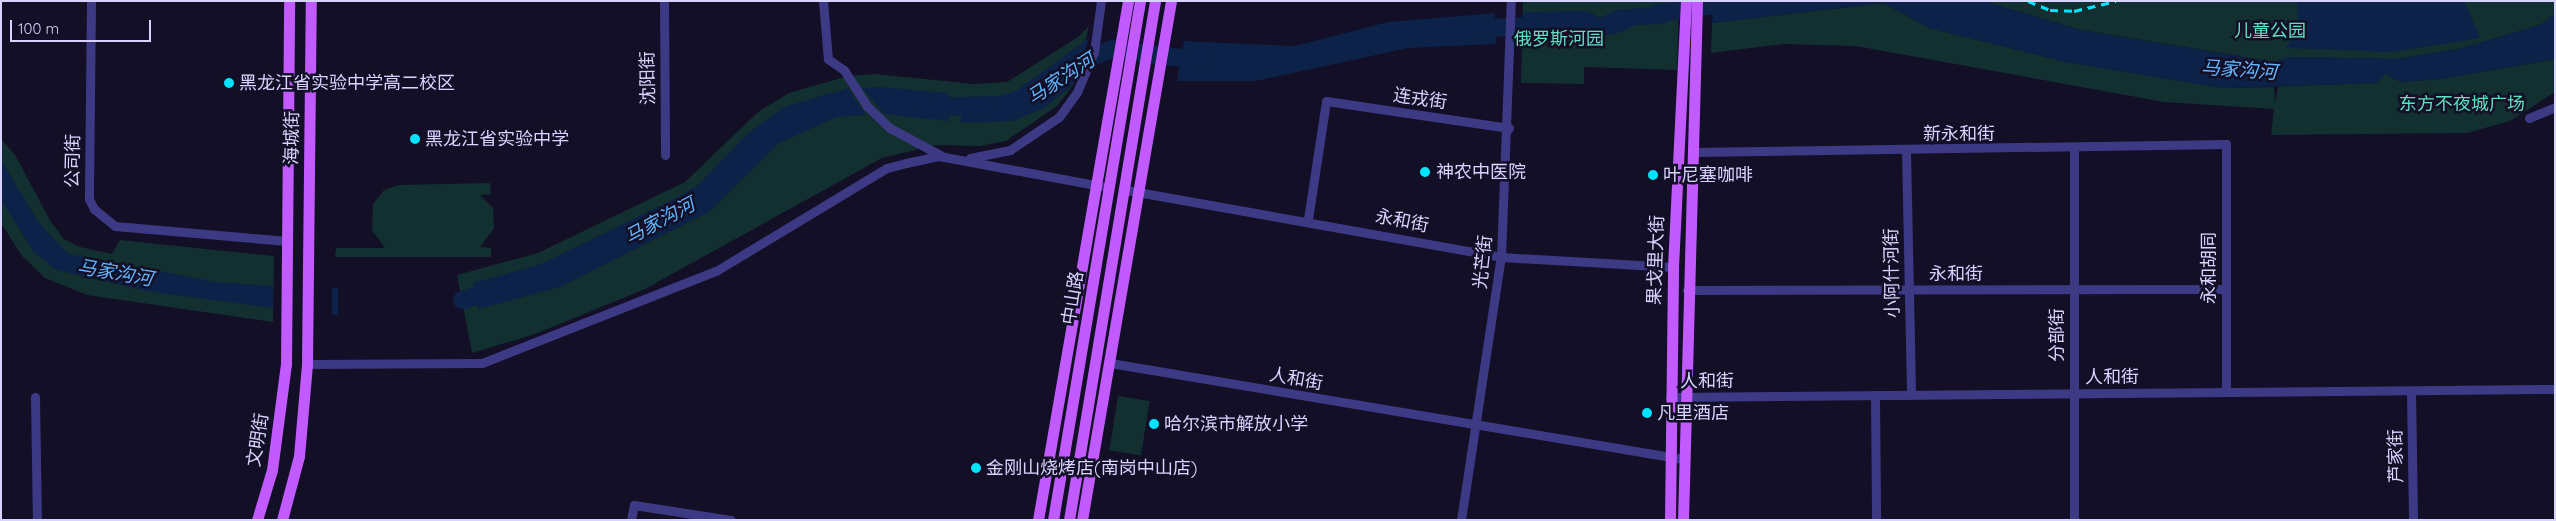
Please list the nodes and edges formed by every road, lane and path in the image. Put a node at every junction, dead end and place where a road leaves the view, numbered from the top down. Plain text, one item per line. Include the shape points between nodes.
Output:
1 (91, 1) edge
2 (289, 1) edge
3 (311, 1) edge
4 (664, 1) edge
5 (823, 1) edge
6 (1128, 1) edge
7 (1135, 1) edge
8 (1140, 1) edge
9 (1155, 1) edge
10 (1164, 1) edge
11 (1171, 1) edge
12 (1686, 1) edge
13 (1697, 1) edge
14 (1511, 3) edge
15 (1100, 4) edge
16 (1136, 29) junction
17 (1151, 31) junction
18 (2555, 107) edge
19 (2529, 118) dead end
20 (1509, 128) junction
21 (2226, 144) joint
22 (2074, 150) junction
23 (1906, 151) junction
24 (1692, 152) junction
25 (665, 155) dead end
26 (939, 156) junction
27 (1096, 185) junction
28 (1108, 188) junction
29 (1126, 190) junction
30 (1140, 192) junction
31 (1308, 219) junction
32 (287, 241) junction
33 (1501, 257) junction
34 (1673, 266) junction
35 (287, 272) joint
36 (2225, 288) junction
37 (2073, 289) junction
38 (1686, 290) junction
39 (1908, 290) junction
40 (1110, 363) junction
41 (307, 364) junction
42 (2555, 389) edge
43 (2411, 391) junction
44 (2226, 392) junction
45 (2073, 394) junction
46 (1875, 395) junction
47 (1911, 395) junction
48 (35, 397) dead end
49 (1670, 397) junction
50 (1684, 397) junction
51 (1478, 428) junction
52 (1670, 459) junction
53 (1684, 459) junction
54 (38, 520) edge
55 (256, 520) edge
56 (282, 520) edge
57 (631, 520) edge
58 (731, 520) edge
59 (1038, 520) edge
60 (1053, 520) edge
61 (1069, 520) edge
62 (1082, 520) edge
63 (1461, 520) edge
64 (1670, 520) edge
65 (1683, 520) edge
66 (1876, 520) edge
67 (2074, 520) edge
68 (2413, 520) edge

1 - 32 street, 公司街 via 89,199 94,209 116,226
2 - 32 main road, 海城街
3 - 41 main road, 海城街
4 - 25 street, 沈阳街
5 - 26 street via 824,53 848,76 867,106 904,137
6 - 27 main road
7 - 16 main road
8 - 16 main road
9 - 17 main road
10 - 17 main road
11 - 30 main road
12 - 34 main road, 果戈里大街
13 - 24 main road, 果戈里大街
14 - 20 street, 光芒街
15 - 26 street via 1094,52 1077,92 1059,117 1010,150 980,158
16 - 28 main road, 中山路
17 - 29 main road, 中山路
18 - 19 street
20 - 31 street, 连戎街 via 1326,101
20 - 33 street, 光芒街
21 - 22 street, 新永和街
21 - 36 street, 永和胡同
22 - 23 street, 新永和街
22 - 37 street, 分部街
23 - 24 street, 新永和街
23 - 39 street, 小阿什河街
24 - 38 main road, 果戈里大街
26 - 27 street
26 - 41 street via 887,168 716,271 482,363
27 - 28 street
27 - 59 main road
28 - 60 main road, 中山路
29 - 30 street, 永和街
29 - 61 main road, 中山路
30 - 31 street, 永和街
30 - 40 main road
31 - 33 street, 永和街
32 - 35 main road, 海城街
33 - 34 street, 永和街
33 - 51 street, 光芒街
34 - 49 main road, 果戈里大街
35 - 55 main road, 文明街 via 286,364 272,470
36 - 37 street, 永和街
36 - 44 street, 永和胡同
37 - 39 street, 永和街
37 - 45 street, 分部街
38 - 39 street, 永和街
38 - 50 main road, 果戈里大街
39 - 47 street, 小阿什河街
40 - 51 street, 人和街
40 - 62 main road
41 - 56 main road via 299,456
42 - 43 street, 人和街
43 - 44 street, 人和街
43 - 68 street, 芦家街
44 - 45 street, 人和街
45 - 47 street, 人和街
45 - 67 street, 分部街
46 - 47 street, 人和街
46 - 50 street, 人和街
46 - 66 street
48 - 54 street
49 - 50 street, 人和街
49 - 52 main road, 果戈里大街
50 - 53 main road, 果戈里大街
51 - 52 street, 人和街
51 - 63 street, 光芒街
52 - 53 street, 人和街
52 - 64 main road, 果戈里大街
53 - 65 main road, 果戈里大街
57 - 58 street via 634,505

